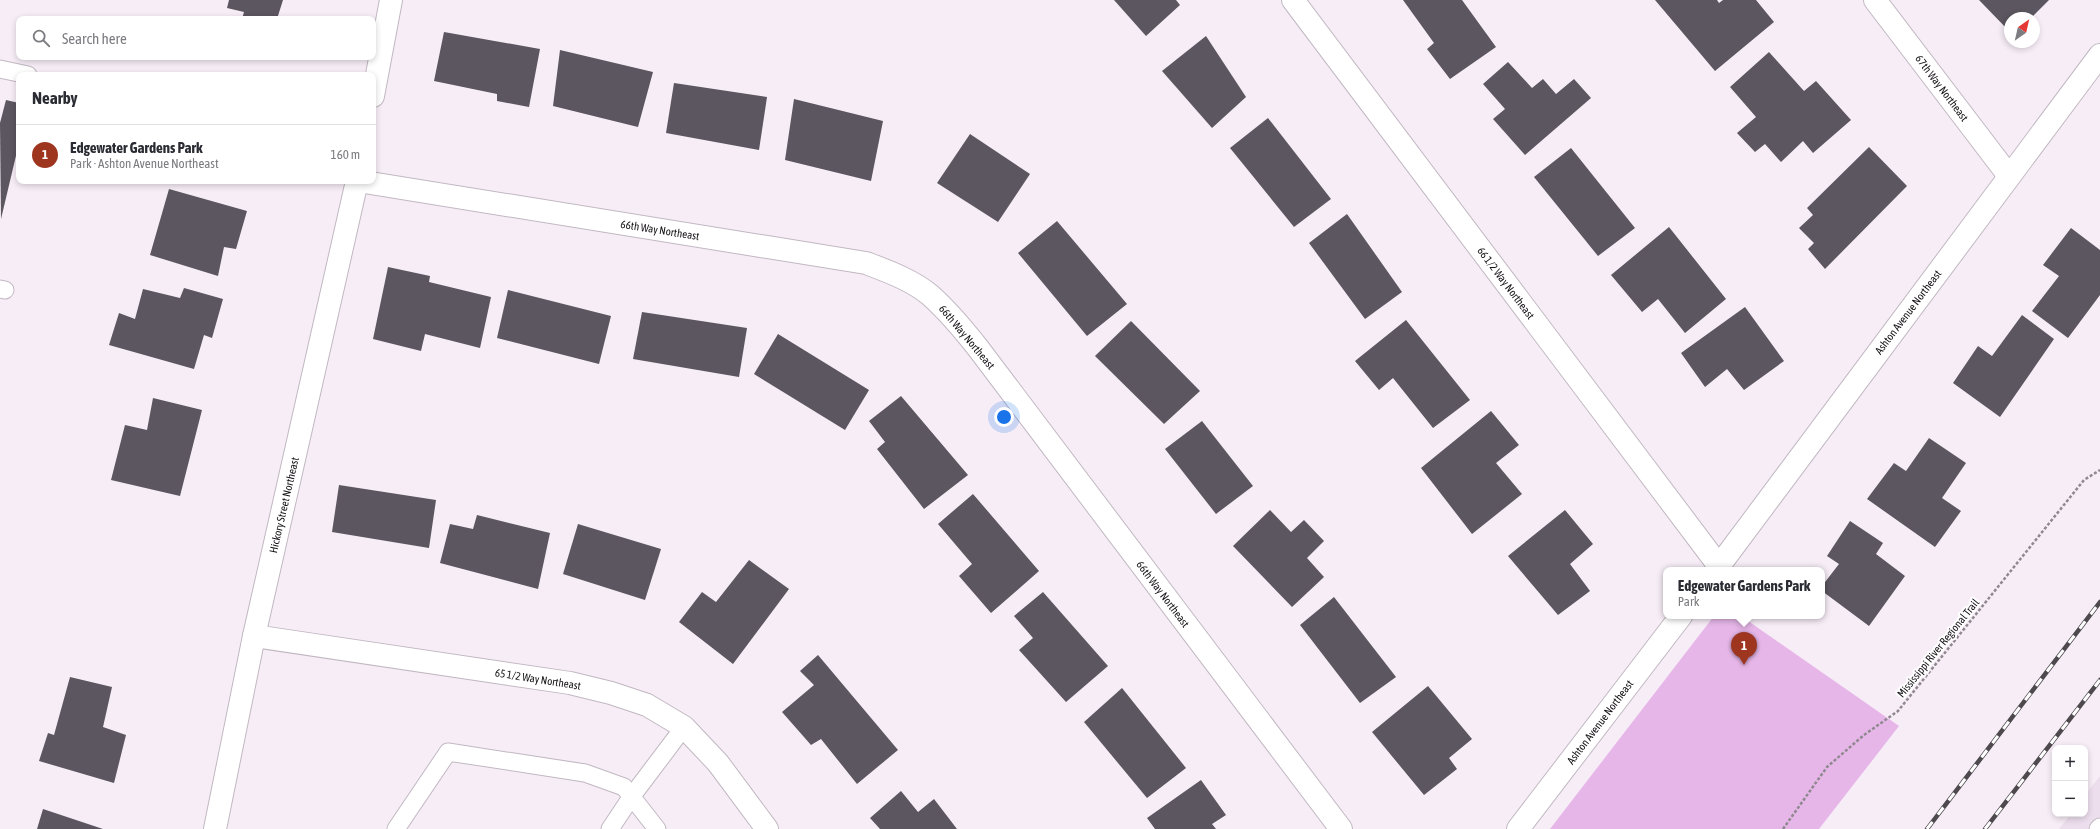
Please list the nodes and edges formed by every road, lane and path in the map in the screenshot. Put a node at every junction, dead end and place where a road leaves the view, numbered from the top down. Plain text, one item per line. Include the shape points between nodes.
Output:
1 (391, 0) edge
2 (1293, 0) edge
3 (1874, 0) edge
4 (2100, 55) edge
5 (0, 68) edge
6 (16, 72) edge
7 (376, 80) edge
8 (2009, 176) junction
9 (357, 184) edge
10 (376, 184) edge
11 (2100, 470) edge
12 (1717, 567) edge
13 (1719, 567) edge
14 (1679, 619) edge
15 (254, 636) junction
16 (684, 727) junction
17 (632, 796) junction
18 (215, 829) edge
19 (396, 829) edge
20 (610, 829) edge
21 (657, 829) edge
22 (767, 829) edge
23 (1340, 829) edge
24 (1518, 829) edge
25 (1783, 829) edge

1 - 7 street
2 - 12 street, 66 1/2 Way Northeast
3 - 8 street, 67th Way Northeast
4 - 8 street, Ashton Avenue Northeast
5 - 6 lane
8 - 13 street, Ashton Avenue Northeast
9 - 15 street, Hickory Street Northeast
10 - 23 street, 66th Way Northeast via 866,263 897,275 929,294 978,348
11 - 25 path, Mississippi River Regional Trail via 2084,480 1898,711 1864,735 1827,767
14 - 24 street, Ashton Avenue Northeast
15 - 16 street, 65 1/2 Way Northeast via 570,683 647,704
15 - 18 street, Hickory Street Northeast
16 - 17 lane
16 - 22 street, 65 1/2 Way Northeast via 718,763
17 - 19 lane via 624,787 585,773 448,752
17 - 20 lane
17 - 21 lane

